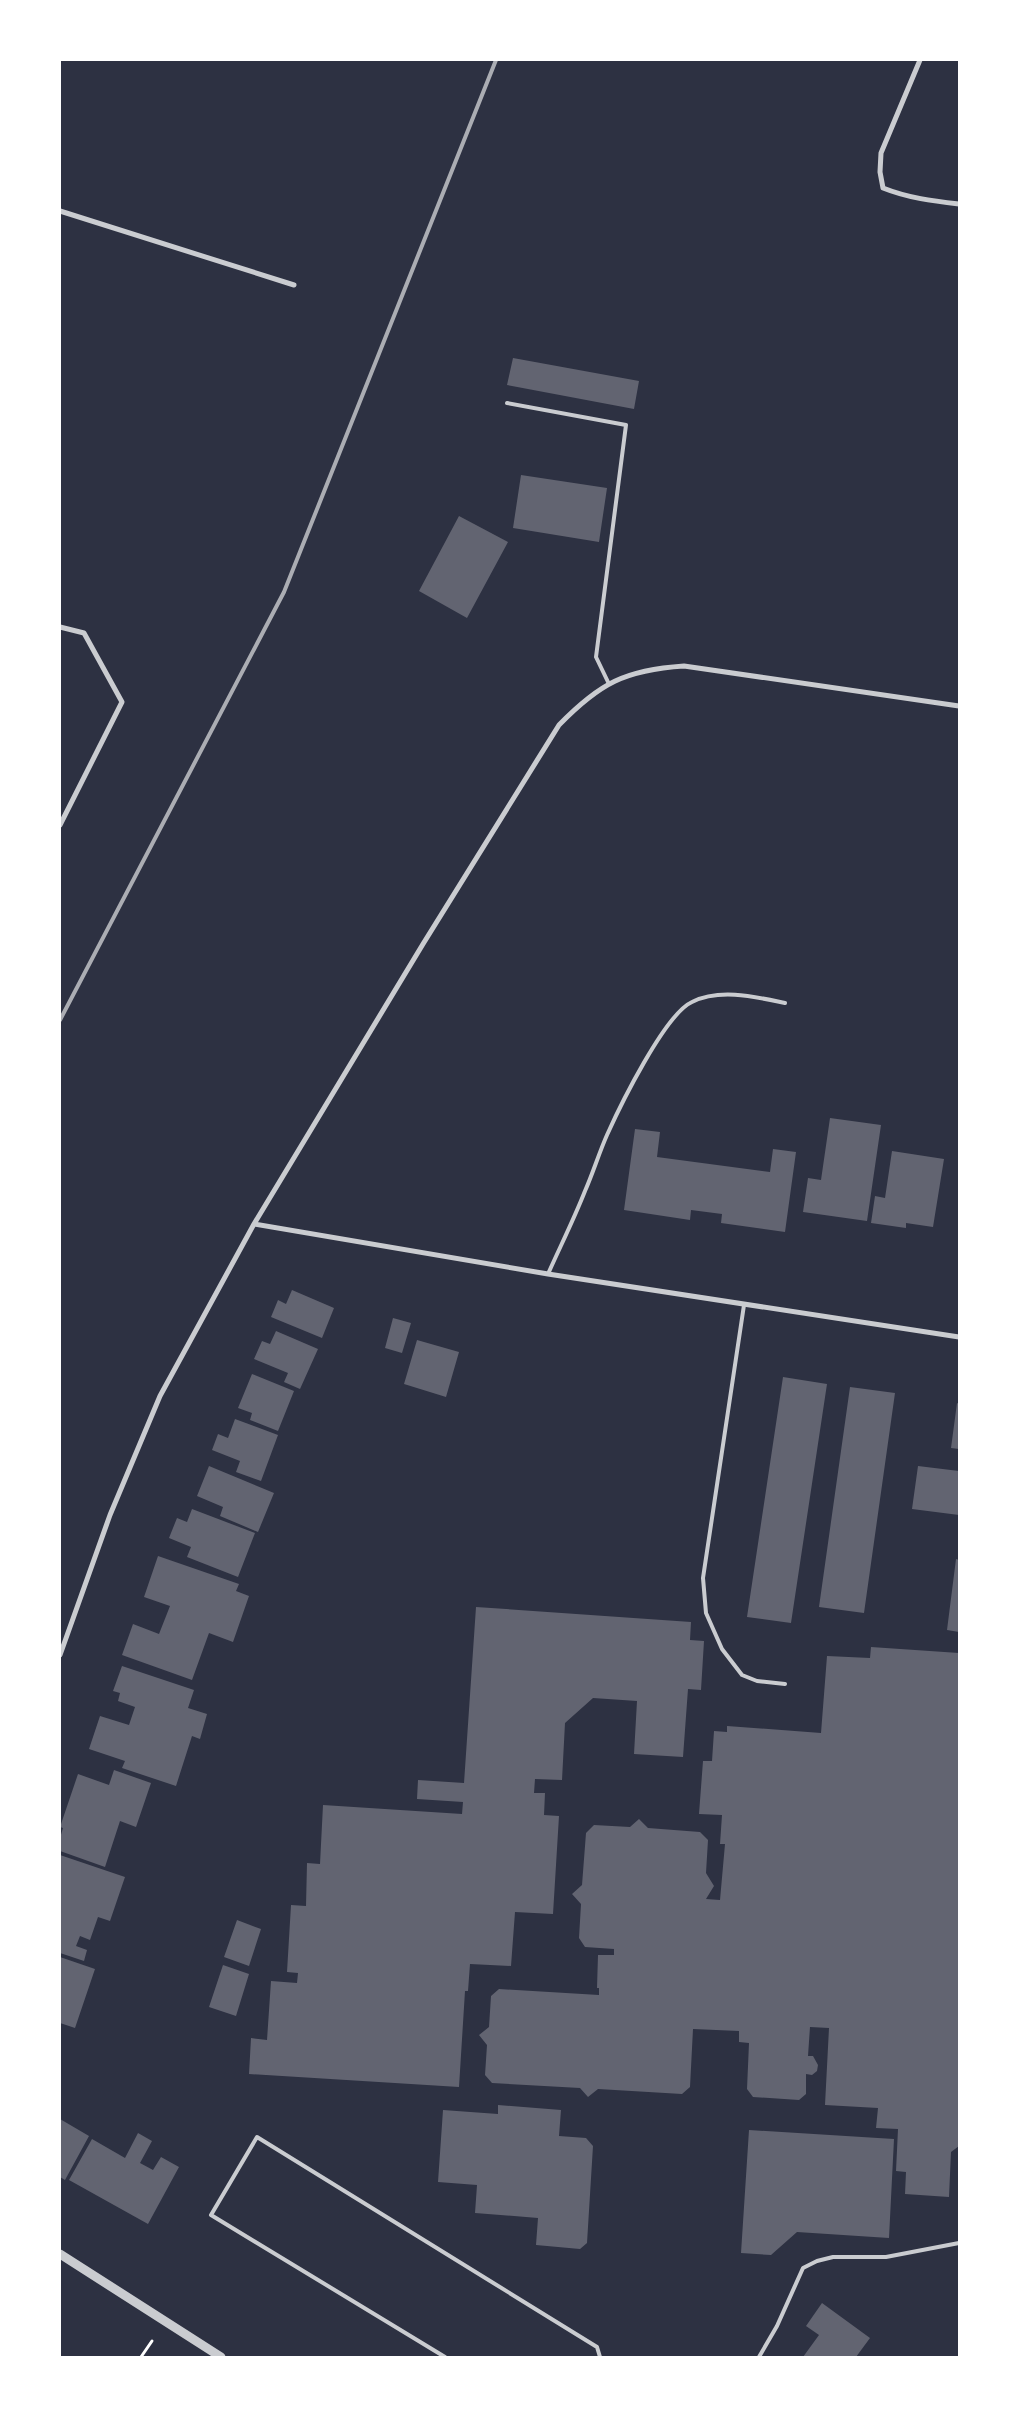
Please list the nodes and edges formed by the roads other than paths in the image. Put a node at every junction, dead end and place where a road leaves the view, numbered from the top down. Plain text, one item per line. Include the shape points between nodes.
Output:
1 (920, 60) edge
2 (959, 204) edge
3 (60, 211) edge
4 (294, 285) dead end
5 (507, 403) dead end
6 (60, 627) edge
7 (609, 684) junction
8 (959, 706) edge
9 (60, 825) edge
10 (785, 1003) dead end
11 (254, 1224) junction
12 (548, 1274) junction
13 (744, 1305) junction
14 (959, 1337) edge
15 (60, 1655) edge
16 (784, 1684) dead end
17 (959, 2243) edge
18 (60, 2254) edge
19 (221, 2357) edge
20 (445, 2357) edge
21 (600, 2357) edge
22 (759, 2357) edge

1 - 2 street via 881,153 883,188 918,199
3 - 4 street
5 - 7 lane via 626,425 596,657
6 - 9 street via 84,633 122,702
7 - 8 street via 633,673 684,666
7 - 11 street via 583,700 559,725
10 - 12 lane via 740,994 708,997 691,1002 676,1014 640,1071 607,1135
11 - 12 street
11 - 15 street via 160,1396 110,1515
12 - 13 street
13 - 14 street
13 - 16 lane via 703,1578 706,1613 722,1649 742,1676
17 - 22 lane via 886,2256 834,2257 803,2268
18 - 19 street
20 - 21 lane via 211,2215 257,2137 597,2347

